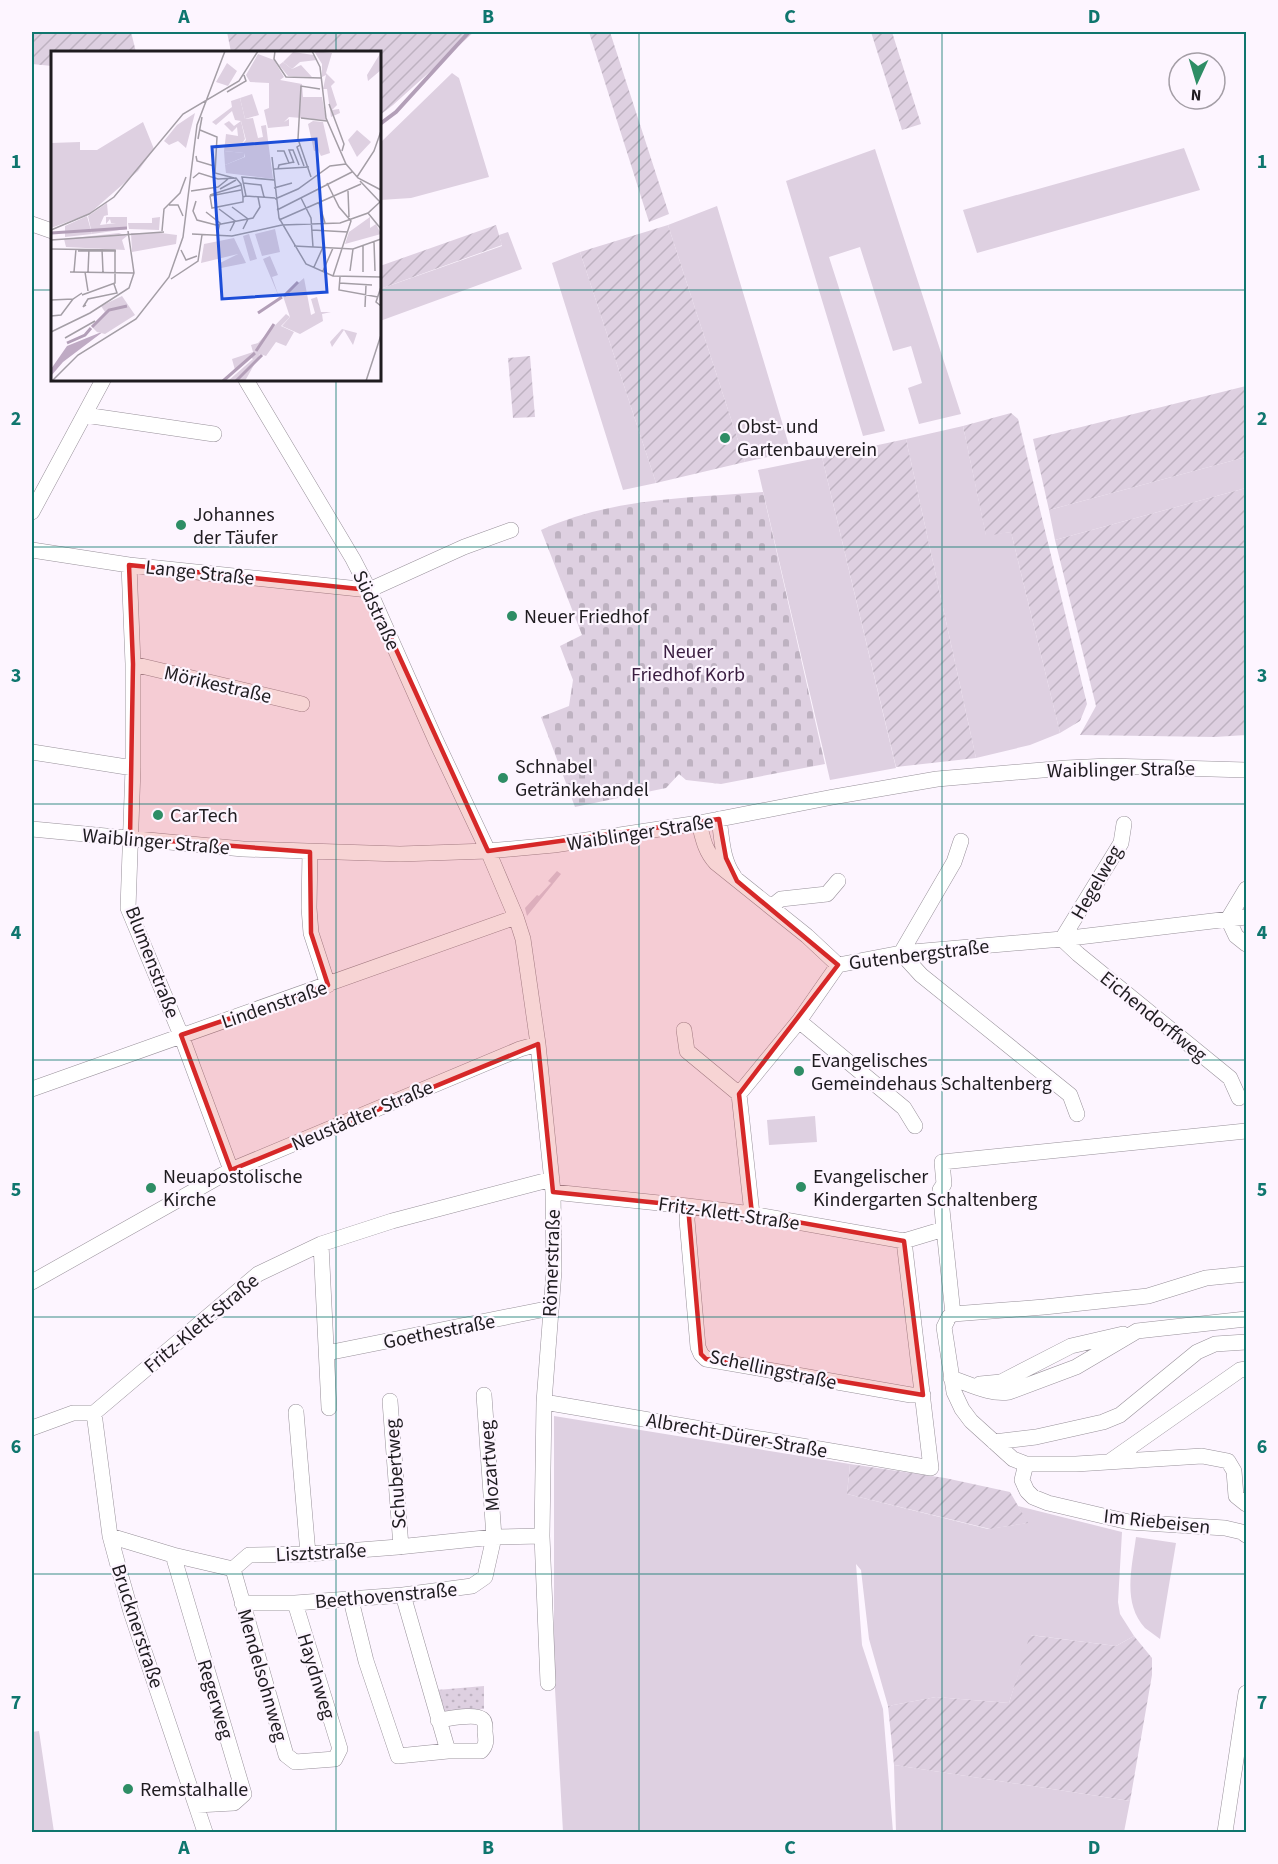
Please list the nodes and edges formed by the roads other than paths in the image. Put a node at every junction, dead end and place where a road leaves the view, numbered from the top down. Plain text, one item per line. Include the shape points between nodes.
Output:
1 (32, 224) edge
2 (51, 231) edge
3 (102, 381) edge
4 (247, 381) edge
5 (85, 415) junction
6 (214, 434) dead end
7 (32, 512) edge
8 (511, 530) dead end
9 (32, 550) edge
10 (129, 565) junction
11 (369, 590) junction
12 (133, 663) junction
13 (302, 704) dead end
14 (32, 752) edge
15 (133, 768) junction
16 (1246, 770) edge
17 (719, 819) junction
18 (699, 823) junction
19 (1124, 824) dead end
20 (32, 829) edge
21 (130, 838) junction
22 (961, 841) dead end
23 (488, 851) junction
24 (310, 852) junction
25 (738, 881) junction
26 (838, 881) dead end
27 (1246, 889) edge
28 (771, 908) junction
29 (516, 917) junction
30 (1246, 917) edge
31 (1228, 919) junction
32 (1062, 939) junction
33 (1246, 944) edge
34 (901, 953) junction
35 (838, 964) junction
36 (328, 985) junction
37 (799, 1021) junction
38 (684, 1030) dead end
39 (181, 1035) junction
40 (538, 1044) junction
41 (32, 1089) edge
42 (740, 1094) junction
43 (1239, 1098) dead end
44 (1077, 1114) dead end
45 (915, 1126) dead end
46 (1246, 1131) edge
47 (231, 1170) junction
48 (553, 1186) junction
49 (688, 1206) junction
50 (752, 1214) junction
51 (944, 1229) junction
52 (904, 1241) junction
53 (321, 1244) junction
54 (1246, 1274) edge
55 (32, 1282) edge
56 (551, 1308) junction
57 (953, 1314) junction
58 (1246, 1319) edge
59 (1246, 1342) edge
60 (327, 1353) junction
61 (1246, 1369) edge
62 (951, 1378) junction
63 (484, 1395) dead end
64 (922, 1395) junction
65 (390, 1401) dead end
66 (544, 1402) junction
67 (329, 1408) dead end
68 (296, 1412) dead end
69 (94, 1413) junction
70 (32, 1428) edge
71 (994, 1442) junction
72 (1109, 1462) junction
73 (1026, 1464) junction
74 (1246, 1504) edge
75 (1246, 1535) edge
76 (110, 1536) junction
77 (542, 1536) junction
78 (494, 1537) junction
79 (401, 1547) junction
80 (173, 1554) junction
81 (308, 1554) junction
82 (233, 1569) junction
83 (402, 1595) junction
84 (351, 1600) junction
85 (295, 1603) junction
86 (242, 1604) junction
87 (548, 1683) dead end
88 (1246, 1693) edge
89 (438, 1720) junction
90 (340, 1749) joint
91 (448, 1751) junction
92 (197, 1805) junction
93 (206, 1833) edge
94 (1225, 1833) edge

1 - 2 street
3 - 5 street
4 - 11 street, Südstraße
5 - 6 street
5 - 7 street
8 - 11 street
9 - 10 street, Lange Straße
10 - 11 street, Lange Straße
10 - 12 street, Blumenstraße
11 - 23 street, Südstraße
12 - 13 street, Mörikestraße
12 - 15 street, Blumenstraße
14 - 15 street
15 - 21 street, Blumenstraße
16 - 17 street, Waiblinger Straße via 1098,767 937,779
17 - 18 street, Waiblinger Straße
17 - 25 street via 726,858
18 - 23 street, Waiblinger Straße
18 - 25 street via 709,854
19 - 32 street, Hegelweg via 1121,843
20 - 21 street, Waiblinger Straße
21 - 24 street, Waiblinger Straße
21 - 39 street, Blumenstraße via 128,908
22 - 34 street via 954,862
23 - 24 street, Waiblinger Straße
23 - 29 street, Römerstraße
24 - 36 street via 311,933
25 - 28 street
26 - 28 street via 827,894 781,899
27 - 31 street
28 - 35 street
29 - 36 street, Lindenstraße
29 - 40 street, Römerstraße via 523,939
30 - 31 street, Gutenbergstraße
31 - 32 street, Gutenbergstraße
31 - 33 street via 1236,936
32 - 34 street, Gutenbergstraße
32 - 43 street, Eichendorffweg via 1230,1078
34 - 35 street, Gutenbergstraße
34 - 44 street via 921,975 1070,1095
35 - 37 street, Gutenbergstraße
36 - 39 street, Lindenstraße
37 - 42 street, Gutenbergstraße
37 - 45 street via 904,1108
38 - 42 street via 687,1051
39 - 41 street, Lindenstraße
39 - 47 street, Blumenstraße
40 - 47 street, Neustädter Straße
40 - 48 street, Römerstraße
42 - 50 street
46 - 51 street via 942,1162
47 - 55 street, Neustädter Straße
48 - 49 street, Fritz-Klett-Straße
48 - 53 street, Fritz-Klett-Straße via 392,1221
48 - 56 street, Römerstraße
49 - 50 street, Fritz-Klett-Straße
49 - 64 street, Schellingstraße via 698,1347 706,1359
50 - 52 street, Fritz-Klett-Straße
51 - 52 street
51 - 57 street
52 - 64 street
53 - 60 street
53 - 69 street, Fritz-Klett-Straße via 258,1274
54 - 57 street via 1206,1278 1148,1296
56 - 60 street, Goethestraße
56 - 66 street, Römerstraße
57 - 62 street via 944,1327
58 - 62 street via 1137,1331 1076,1367 1009,1392 999,1394
59 - 71 street via 1215,1344 1197,1352 1120,1415 1103,1422
60 - 67 street
61 - 72 street
62 - 71 street via 962,1409
63 - 78 street, Mozartweg
64 - 66 street, Albrecht-Dürer-Straße via 931,1467
65 - 79 street, Schubertweg
66 - 77 street, Römerstraße
68 - 81 street
69 - 70 street via 73,1413
69 - 76 street, Brucknerstraße
71 - 73 street via 1013,1459
72 - 73 street
72 - 74 street via 1202,1456 1228,1461 1234,1471 1236,1496
73 - 75 street, Im Riebeisen via 1022,1480 1027,1491 1048,1503 1129,1522 1225,1528
76 - 80 street
76 - 92 street, Brucknerstraße via 131,1612
77 - 78 street, Lisztstraße
77 - 87 street, Römerstraße
78 - 79 street, Lisztstraße
78 - 83 street, Beethovenstraße via 485,1577 472,1586
79 - 81 street, Lisztstraße
80 - 82 street
80 - 92 street, Regerweg via 244,1794 234,1803
81 - 82 street, Lisztstraße via 249,1555
82 - 86 street, Mendelsohnweg
83 - 84 street, Beethovenstraße
83 - 89 street
84 - 85 street, Beethovenstraße
84 - 91 street via 366,1661 398,1756
85 - 86 street, Beethovenstraße
85 - 90 street, Haydnweg
86 - 90 street, Mendelsohnweg via 286,1755 295,1762 335,1759
88 - 94 street
89 - 91 street
89 - 91 street via 473,1716 485,1724 486,1743 481,1750
92 - 93 street, Brucknerstraße

